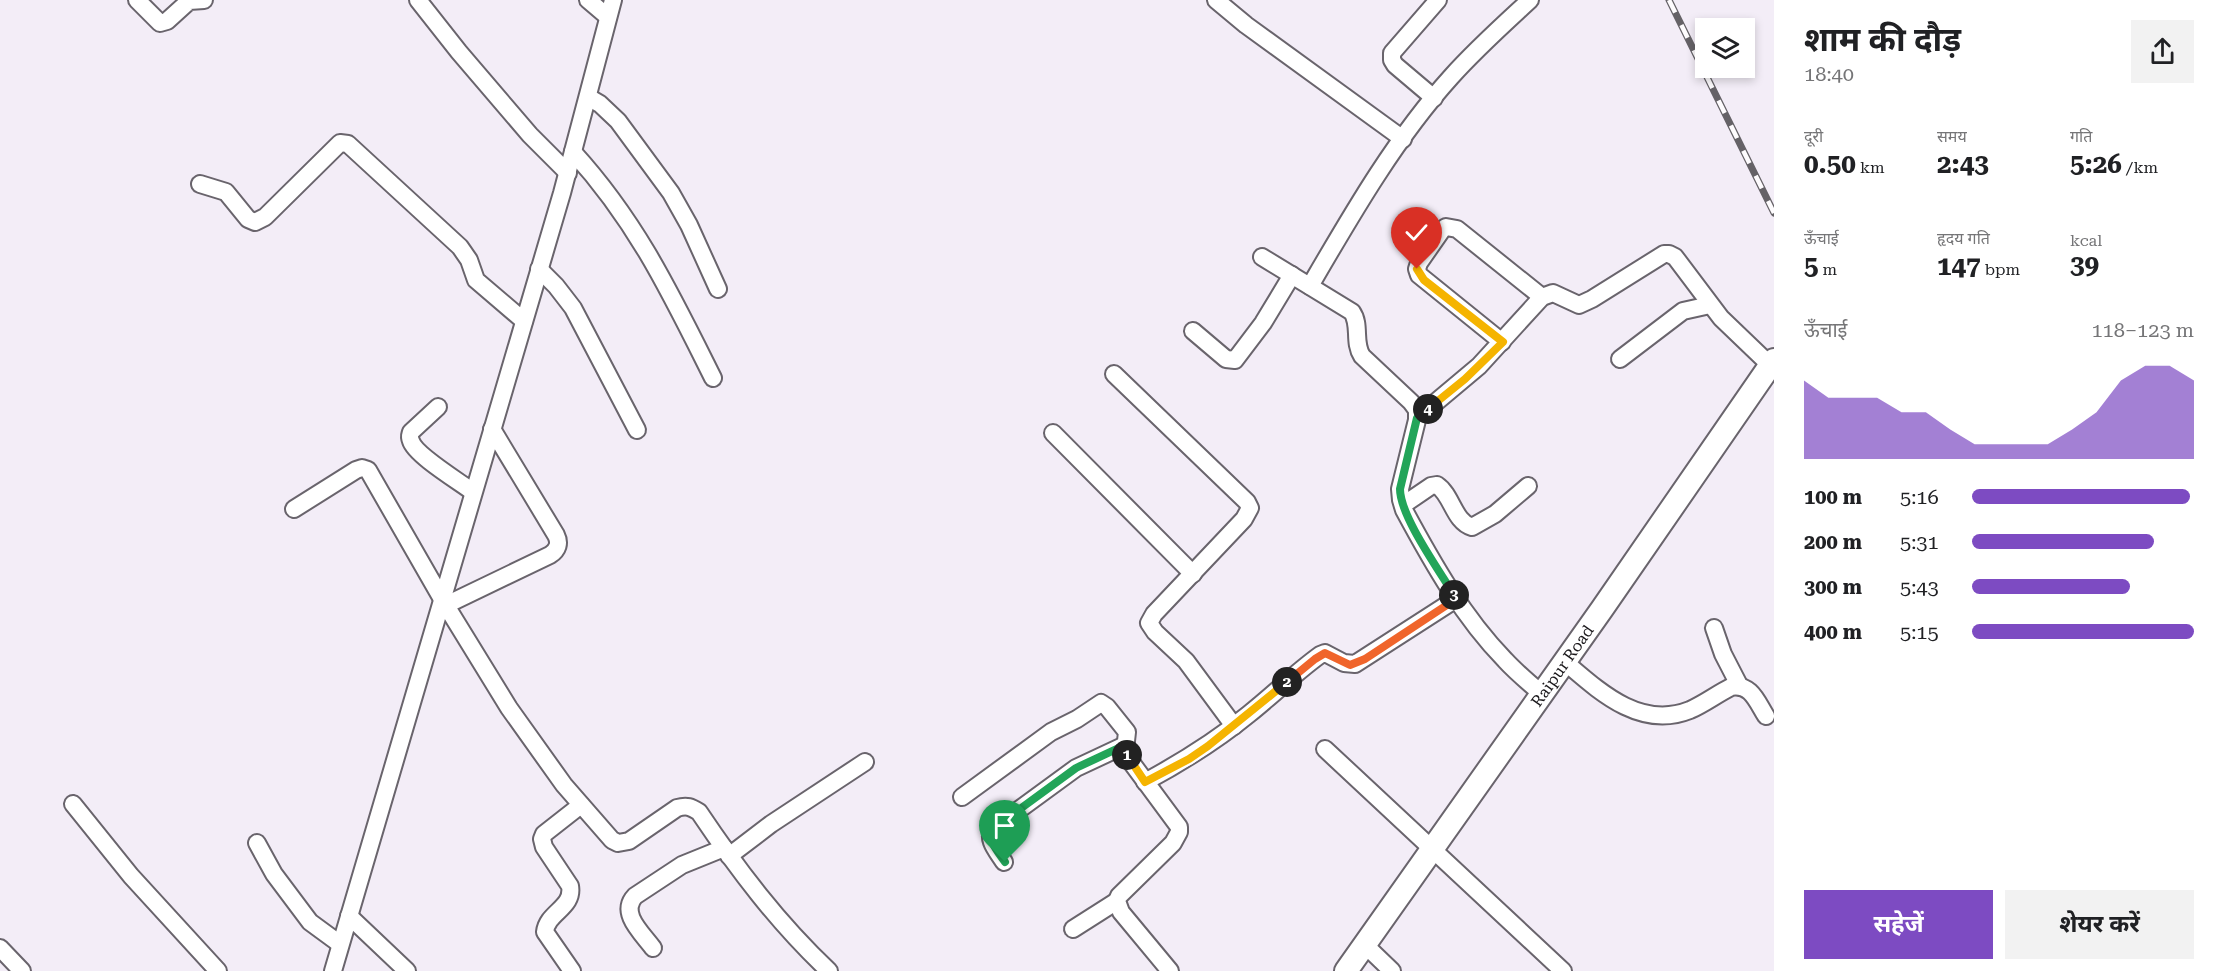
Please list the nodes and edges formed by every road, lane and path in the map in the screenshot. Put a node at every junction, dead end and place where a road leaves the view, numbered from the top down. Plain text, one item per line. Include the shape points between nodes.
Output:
1 (137, 0) edge
2 (204, 0) edge
3 (418, 0) edge
4 (588, 0) edge
5 (613, 0) edge
6 (1216, 0) edge
7 (1438, 0) edge
8 (1530, 0) edge
9 (608, 17) junction
10 (588, 97) junction
11 (1434, 98) junction
12 (1403, 139) junction
13 (573, 152) junction
14 (568, 173) junction
15 (200, 184) dead end
16 (1262, 257) dead end
17 (539, 269) junction
18 (1292, 275) junction
19 (1310, 286) junction
20 (718, 289) dead end
21 (1542, 297) junction
22 (1710, 304) junction
23 (524, 321) junction
24 (1193, 331) dead end
25 (1503, 342) junction
26 (1620, 359) dead end
27 (1772, 363) edge
28 (1114, 374) dead end
29 (713, 378) dead end
30 (438, 407) dead end
31 (1417, 418) junction
32 (492, 429) junction
33 (637, 430) dead end
34 (1053, 432) dead end
35 (1528, 486) dead end
36 (473, 492) junction
37 (1403, 505) junction
38 (294, 509) dead end
39 (1193, 574) junction
40 (1456, 599) junction
41 (444, 602) junction
42 (1714, 628) dead end
43 (1565, 662) junction
44 (1739, 686) junction
45 (1542, 694) junction
46 (1766, 716) dead end
47 (1234, 726) junction
48 (1125, 745) junction
49 (1325, 748) dead end
50 (865, 762) dead end
51 (1145, 782) junction
52 (962, 797) dead end
53 (74, 804) dead end
54 (581, 805) junction
55 (257, 843) dead end
56 (1432, 850) junction
57 (726, 852) junction
58 (1005, 862) dead end
59 (1117, 901) junction
60 (349, 916) junction
61 (1073, 929) dead end
62 (340, 944) junction
63 (1365, 945) junction
64 (0, 948) edge
65 (653, 948) dead end
66 (22, 971) edge
67 (218, 971) edge
68 (333, 971) edge
69 (407, 971) edge
70 (572, 971) edge
71 (829, 971) edge
72 (1170, 971) edge
73 (1346, 971) edge
74 (1392, 971) edge
75 (1563, 971) edge

1 - 2 street via 160,23 189,1
3 - 14 street via 523,127
4 - 9 street
5 - 9 street
6 - 12 street
7 - 11 street via 1392,53 1395,65
8 - 11 street via 1480,46
9 - 10 street
10 - 13 street
10 - 20 street via 618,121 670,193
11 - 12 street
12 - 19 street
13 - 14 street
13 - 29 street via 605,188 658,268
14 - 17 street
15 - 23 street via 226,192 255,222 266,217 340,143 348,144 460,247 476,280
16 - 18 street
17 - 23 street
17 - 33 street via 573,308
18 - 19 street
18 - 24 street via 1235,360 1226,359
19 - 31 street via 1354,315 1358,350 1411,402
21 - 22 street via 1553,293 1579,304 1669,254
21 - 25 street
21 - 25 street via 1457,229 1446,226 1442,230 1419,264 1419,275
22 - 26 street via 1683,310
22 - 27 street via 1733,332
23 - 32 street
25 - 31 street
27 - 43 main road, Raipur Road
28 - 39 street via 1250,508
30 - 36 street via 411,432 411,443
31 - 37 street via 1400,489
32 - 36 street
32 - 41 street via 556,535 558,546 550,555
34 - 39 street
35 - 37 street via 1495,514 1472,527 1462,522 1437,485
36 - 41 street
37 - 40 street
38 - 41 street via 356,470 368,470
39 - 47 street via 1149,623 1181,655
40 - 45 street via 1493,647
40 - 47 street via 1355,664 1325,653 1320,655
41 - 54 street via 545,760
41 - 60 street
42 - 44 street
43 - 44 street via 1614,702 1648,713 1690,710
43 - 45 main road, Raipur Road
44 - 46 street via 1751,691
45 - 56 main road, Raipur Road
47 - 51 street via 1189,759
48 - 51 street
48 - 52 street via 1124,727 1101,703 1051,732
48 - 58 street via 1076,768 994,828 990,838
49 - 56 street
50 - 57 street
51 - 59 street via 1176,821 1179,832
53 - 67 street via 131,876
54 - 57 street via 612,840 623,843 677,808 692,807
54 - 70 street via 542,839 571,893 566,904 548,921 545,932
55 - 62 street via 274,874 310,922
56 - 63 main road, Raipur Road
56 - 75 street
57 - 65 street via 682,866 630,901 628,912
57 - 71 street via 783,925
59 - 61 street
59 - 72 street via 1121,912
60 - 62 street
60 - 69 street
62 - 68 street
63 - 73 main road, Raipur Road
63 - 74 street
64 - 66 street

